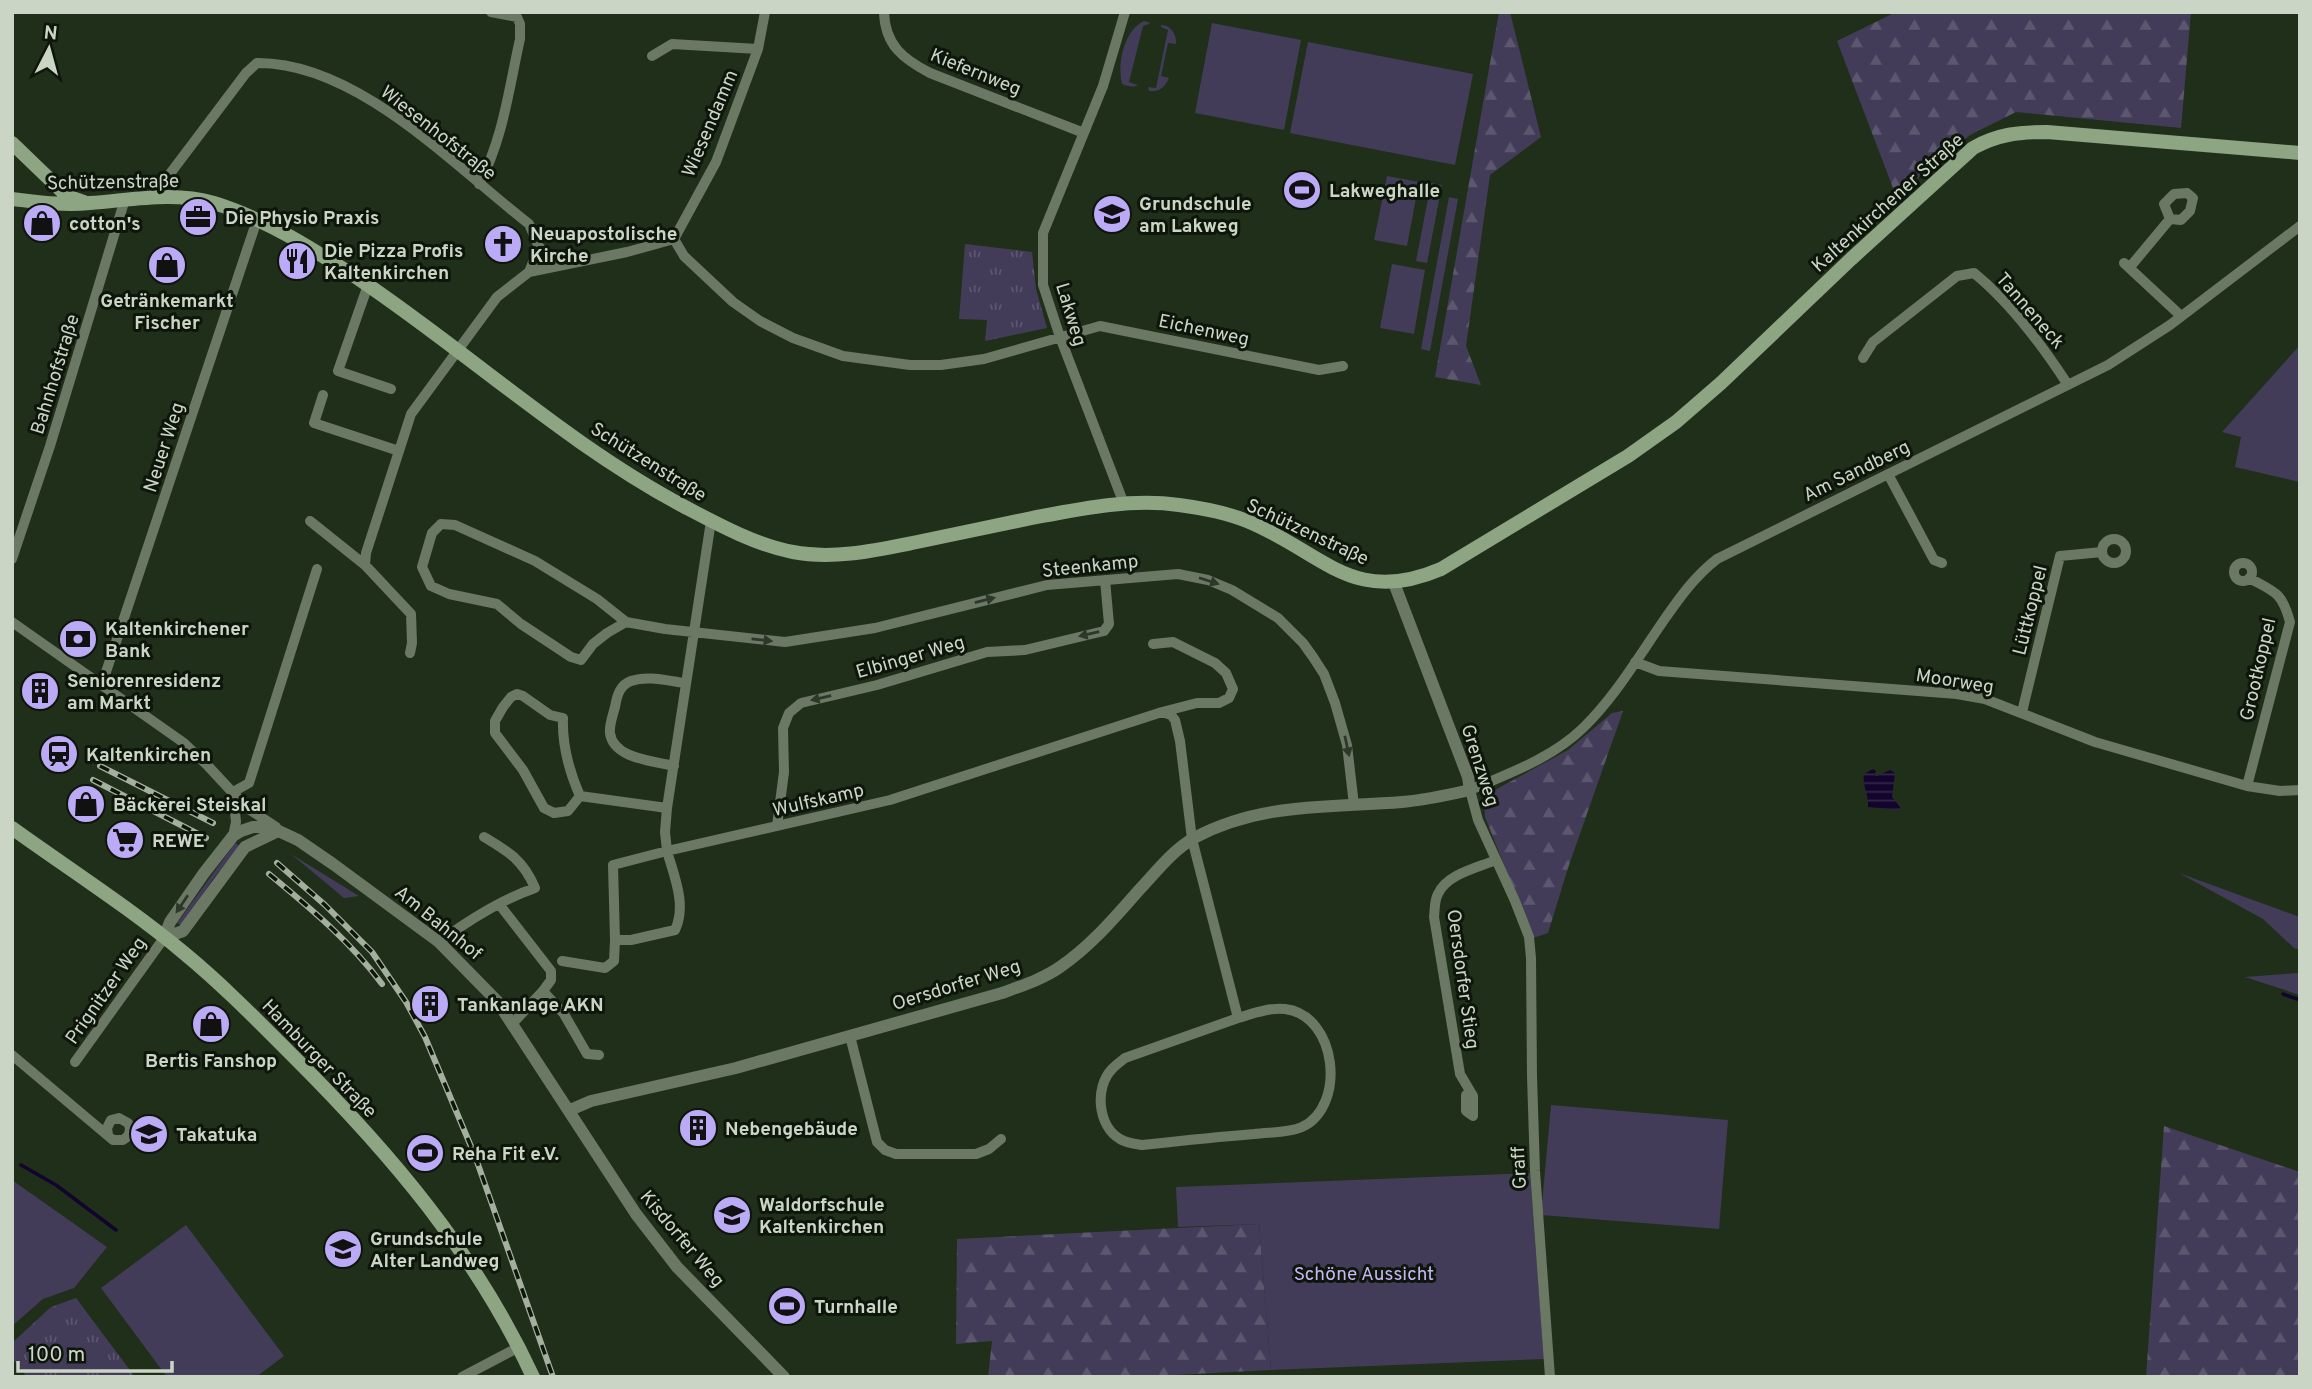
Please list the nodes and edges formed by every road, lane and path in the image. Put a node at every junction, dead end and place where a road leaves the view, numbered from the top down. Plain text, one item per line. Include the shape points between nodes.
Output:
1 (491, 12) edge
2 (765, 12) edge
3 (884, 12) edge
4 (1125, 12) edge
5 (758, 49) junction
6 (653, 56) dead end
7 (1084, 133) junction
8 (12, 143) edge
9 (2300, 153) edge
10 (479, 184) junction
11 (56, 186) junction
12 (157, 196) junction
13 (12, 199) edge
14 (125, 199) junction
15 (49, 203) junction
16 (88, 204) junction
17 (2170, 219) dead end
18 (257, 220) junction
19 (2300, 226) edge
20 (674, 239) junction
21 (539, 247) junction
22 (564, 264) junction
23 (529, 272) junction
24 (368, 285) junction
25 (2181, 316) junction
26 (1059, 337) junction
27 (458, 350) junction
28 (1863, 358) dead end
29 (1343, 366) dead end
30 (2068, 385) junction
31 (391, 389) dead end
32 (323, 395) dead end
33 (399, 451) junction
34 (1888, 474) junction
35 (1124, 504) junction
36 (310, 521) dead end
37 (711, 521) junction
38 (2102, 552) dead end
39 (12, 559) edge
40 (1942, 563) dead end
41 (365, 565) junction
42 (317, 569) dead end
43 (2249, 578) dead end
44 (1105, 580) junction
45 (1394, 583) junction
46 (12, 622) edge
47 (626, 622) junction
48 (694, 632) junction
49 (1153, 644) dead end
50 (410, 653) dead end
51 (1635, 662) junction
52 (685, 683) junction
53 (102, 684) junction
54 (1162, 712) junction
55 (2022, 712) junction
56 (674, 766) junction
57 (2247, 786) junction
58 (1470, 790) junction
59 (2300, 790) edge
60 (233, 792) junction
61 (580, 796) junction
62 (1354, 804) junction
63 (242, 808) junction
64 (667, 808) junction
65 (251, 826) junction
66 (777, 826) junction
67 (12, 828) edge
68 (274, 833) junction
69 (233, 836) junction
70 (484, 837) dead end
71 (1192, 839) junction
72 (245, 847) junction
73 (667, 851) junction
74 (1496, 860) junction
75 (499, 904) junction
76 (164, 938) junction
77 (615, 940) junction
78 (439, 942) junction
79 (1531, 958) joint
80 (562, 961) dead end
81 (542, 991) junction
82 (1238, 1018) junction
83 (512, 1024) junction
84 (850, 1036) junction
85 (12, 1055) edge
86 (599, 1055) dead end
87 (75, 1062) dead end
88 (1469, 1093) dead end
89 (570, 1110) junction
90 (108, 1135) dead end
91 (1001, 1139) dead end
92 (519, 1347) junction
93 (462, 1377) edge
94 (533, 1377) edge
95 (784, 1377) edge
96 (1550, 1377) edge

1 - 10 street via 517,17 520,39 498,141
2 - 5 street, Wiesendamm
3 - 7 street, Kiefernweg via 893,44 906,61
4 - 7 street, Lakweg
5 - 6 street via 672,44
5 - 20 street, Wiesendamm via 716,162
7 - 26 street, Lakweg via 1043,233 1043,285
8 - 11 main road
9 - 45 main road, Kaltenkirchener Straße via 2047,132 1991,138 1973,148 1676,422 1629,456 1441,569
10 - 12 street, Wiesenhofstraße via 369,100 320,74 257,63
10 - 21 street, Wiesenhofstraße via 529,224
11 - 15 main road
11 - 16 main road
12 - 14 main road, Schützenstraße
12 - 18 main road, Schützenstraße via 213,203
13 - 15 main road, Schützenstraße
14 - 16 main road, Schützenstraße
14 - 39 street, Bahnhofstraße
15 - 16 main road, Schützenstraße
17 - 25 street via 2127,265
18 - 24 main road, Schützenstraße
18 - 53 street, Neuer Weg
19 - 25 street, Am Sandberg
20 - 22 street
20 - 26 street, Eichenweg via 684,256 733,302 793,338 843,356 941,365 984,359
21 - 22 street, Wiesenhofstraße
21 - 23 street
22 - 23 street
23 - 27 street via 497,298
24 - 27 main road, Schützenstraße
24 - 31 street via 338,371
25 - 30 street, Am Sandberg via 2108,365
26 - 29 street, Eichenweg via 1100,326 1319,370
26 - 35 street, Lakweg
27 - 33 street via 411,414
27 - 37 main road, Schützenstraße via 646,486
28 - 30 street, Tanneneck via 1873,342 1957,276 1974,273 1992,287
30 - 34 street, Am Sandberg
32 - 33 street via 314,423
33 - 41 street
34 - 40 street via 1934,561
34 - 51 street, Am Sandberg via 1717,559 1686,588
35 - 37 main road, Schützenstraße via 827,555 793,552
35 - 45 main road, Schützenstraße via 1206,508 1247,522 1360,580
36 - 41 street
37 - 48 street
38 - 55 street, Lüttkoppel via 2060,556
41 - 50 street via 411,614
42 - 60 street via 249,783
43 - 57 street, Grootkoppel via 2276,592 2286,604 2290,622
48 -> 44 street, Steenkamp via 785,642 875,628 1047,585
44 -> 62 street, Steenkamp via 1178,574 1208,580 1278,618 1324,674 1347,744
44 -> 66 street, Elbinger Weg via 1109,624 1104,631 1025,650 987,652 801,703 789,713 783,728 784,772
45 - 58 street, Grenzweg
46 - 53 street
47 - 47 street via 536,561 455,525 441,524 432,533 422,568 431,586 497,604 571,657 581,660 593,644
47 - 48 street, Steenkamp
48 - 52 street
49 - 54 street, Wulfskamp via 1172,642 1215,663 1233,689 1229,698 1219,703
51 - 55 street, Moorweg via 1659,671 1957,694
51 - 58 street, Am Sandberg via 1583,728 1531,765
52 - 56 street
52 - 56 street via 640,678 625,684 617,696 610,732 614,744 629,755
53 - 60 street via 184,743
54 - 66 street, Wulfskamp via 890,800
54 - 71 street via 1175,720 1180,741
55 - 57 street, Moorweg via 2095,742
56 - 64 street
57 - 59 street, Moorweg
58 - 62 street, Oersdorfer Weg via 1433,798
58 - 74 street, Grenzweg
60 - 63 street
61 - 61 street via 568,762 563,718 550,715 523,696 511,696 495,722 495,733 544,808 554,813 568,811
61 - 64 street
62 - 71 street, Oersdorfer Weg via 1269,811
63 - 65 street
63 - 68 street, Am Bahnhof via 274,823
63 - 69 street
64 - 73 street
65 - 68 street, Am Bahnhof via 264,826
65 - 69 street
65 - 72 street
66 - 73 street, Wulfskamp
67 - 76 main road, Hamburger Straße
68 - 72 street
68 - 78 street, Am Bahnhof via 298,840
69 -> 76 street via 172,919
70 - 75 street via 517,858 535,888
71 - 82 street
71 - 84 street, Oersdorfer Weg via 1086,947 1058,968 1002,993
72 - 76 street via 183,931
73 - 77 street, Wulfskamp via 613,865
73 - 77 street via 681,909 675,930
74 - 79 street, Grenzweg via 1529,937
74 - 88 street, Oersdorfer Stieg via 1447,882 1435,904 1460,1074
75 - 78 street
75 - 81 street via 551,971 551,980
76 - 87 street, Prignitzer Weg
76 - 92 main road, Hamburger Straße via 252,1015 399,1169 445,1227
77 - 80 street via 614,961 605,968
78 - 83 street, Am Bahnhof via 484,987
79 - 96 street, Graff via 1535,1171
81 - 83 street
81 - 86 street via 564,1014 587,1054
82 - 82 street via 1286,1009 1307,1017 1321,1033 1329,1075 1328,1099 1318,1116 1301,1128 1142,1145 1122,1141 1109,1131 1101,1102 1110,1070 1125,1058
83 - 89 street, Am Bahnhof
84 - 89 street, Oersdorfer Weg
84 - 91 street via 877,1142 885,1150 896,1154 976,1154
85 - 90 street
89 - 95 street, Kisdorfer Weg via 630,1206 677,1267
92 - 93 street
92 - 94 main road, Hamburger Straße

